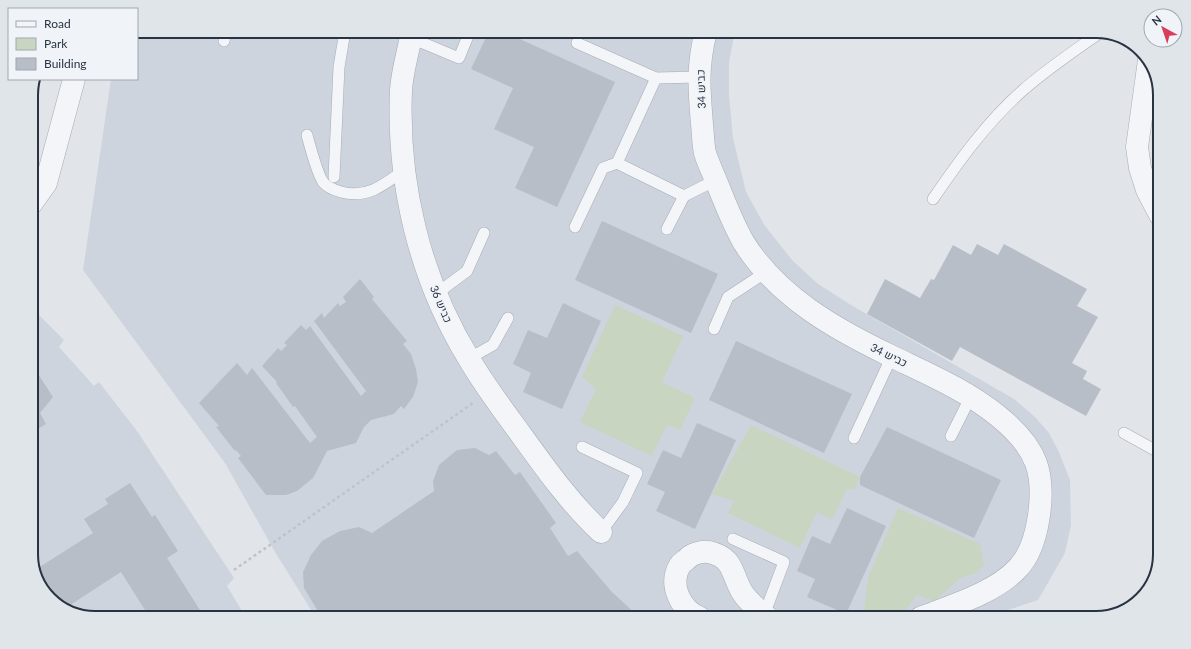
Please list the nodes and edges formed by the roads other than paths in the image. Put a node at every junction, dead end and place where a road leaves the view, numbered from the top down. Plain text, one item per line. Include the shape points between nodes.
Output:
1 (344, 38) edge
2 (411, 38) edge
3 (420, 38) edge
4 (467, 38) edge
5 (705, 38) edge
6 (1093, 38) edge
7 (577, 43) dead end
8 (1147, 71) edge
9 (698, 77) junction
10 (656, 78) junction
11 (74, 80) edge
12 (59, 132) junction
13 (307, 135) dead end
14 (616, 163) junction
15 (38, 165) edge
16 (404, 170) junction
17 (334, 177) dead end
18 (716, 180) junction
19 (38, 194) edge
20 (684, 196) junction
21 (933, 200) dead end
22 (1153, 202) edge
23 (575, 226) dead end
24 (667, 229) dead end
25 (484, 234) dead end
26 (766, 272) junction
27 (436, 294) junction
28 (508, 318) dead end
29 (714, 329) dead end
30 (892, 356) junction
31 (468, 359) junction
32 (970, 398) junction
33 (1124, 433) dead end
34 (951, 436) dead end
35 (854, 438) dead end
36 (582, 447) dead end
37 (1153, 449) edge
38 (601, 532) joint
39 (733, 539) dead end
40 (689, 611) edge
41 (761, 611) edge
42 (768, 611) edge
43 (937, 611) edge

1 - 17 lane via 339,67
2 - 16 street, כביש 36 via 401,89
3 - 4 lane via 459,58
5 - 9 street, כביש 34
6 - 21 lane via 1022,91 989,125
7 - 10 lane
8 - 22 street via 1137,147 1140,168
9 - 10 lane
9 - 18 street, כביש 34 via 704,151
10 - 14 lane
11 - 12 street
12 - 15 street
12 - 19 street via 46,183
13 - 16 lane via 322,181 337,191 350,194 372,192
14 - 20 lane
14 - 23 lane via 603,168
16 - 27 street, כביש 36 via 409,210
18 - 20 lane
18 - 26 street, כביש 34 via 744,242
20 - 24 lane
25 - 27 lane via 467,271
26 - 29 lane via 728,297
26 - 30 street, כביש 34 via 814,314
27 - 31 street, כביש 36
28 - 31 lane via 493,345
30 - 32 street, כביש 34 via 946,382
30 - 35 lane
31 - 38 street, כביש 36 via 558,485 579,511
32 - 34 lane
32 - 43 street, כביש 34 via 997,415 1023,440 1036,464 1041,500 1028,554 1018,568 995,587
33 - 37 lane
36 - 38 lane via 637,473 623,502
39 - 42 lane via 784,562
40 - 41 street via 678,597 675,581 680,565 694,554 708,552 723,557 732,567 742,593

